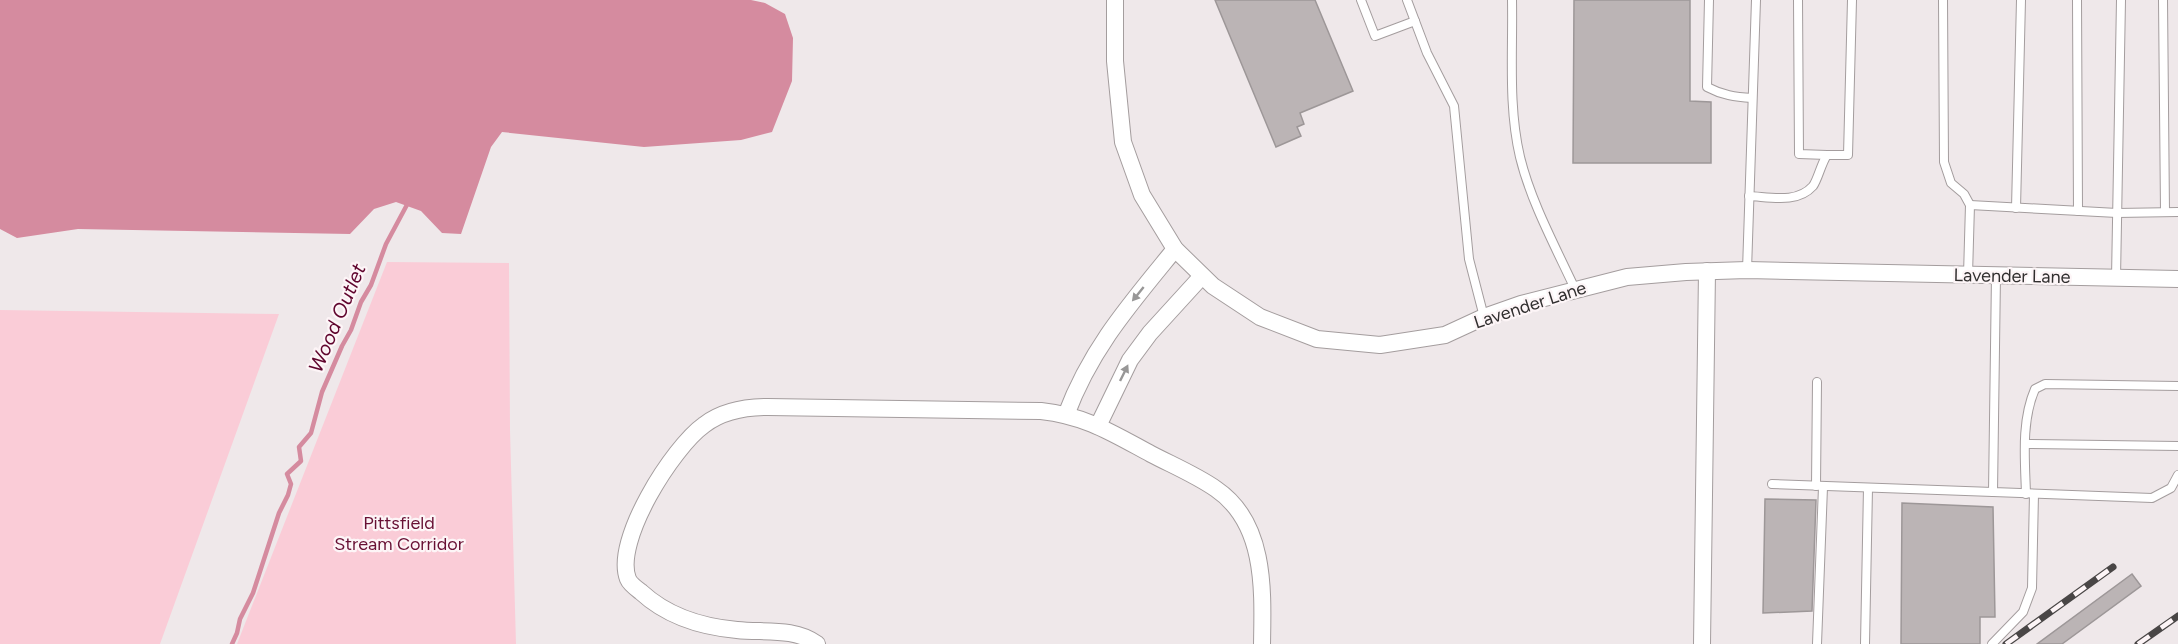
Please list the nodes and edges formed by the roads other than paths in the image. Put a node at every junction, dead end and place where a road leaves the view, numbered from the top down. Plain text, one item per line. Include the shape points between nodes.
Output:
1 (1115, 0) edge
2 (1360, 0) edge
3 (1407, 0) edge
4 (1512, 0) edge
5 (1709, 0) edge
6 (1756, 0) edge
7 (1798, 0) edge
8 (1852, 0) edge
9 (1944, 0) edge
10 (2021, 0) edge
11 (2077, 0) edge
12 (2121, 0) edge
13 (2163, 0) edge
14 (1415, 21) junction
15 (1752, 98) junction
16 (1827, 155) junction
17 (1749, 196) junction
18 (1970, 205) junction
19 (2016, 208) junction
20 (2078, 211) junction
21 (2165, 212) junction
22 (2178, 212) edge
23 (2117, 213) junction
24 (1175, 249) junction
25 (1747, 270) junction
26 (1707, 271) junction
27 (1968, 275) junction
28 (1996, 275) junction
29 (1202, 276) junction
30 (2116, 278) junction
31 (2178, 279) edge
32 (1575, 289) junction
33 (1484, 317) junction
34 (1817, 382) dead end
35 (2178, 386) edge
36 (1066, 415) junction
37 (1098, 426) junction
38 (2025, 444) junction
39 (2178, 446) edge
40 (2178, 476) edge
41 (1772, 484) dead end
42 (1820, 487) junction
43 (1868, 488) junction
44 (1994, 492) junction
45 (2030, 494) junction
46 (817, 644) edge
47 (1262, 644) edge
48 (1702, 644) edge
49 (1817, 644) edge
50 (1865, 644) edge
51 (1992, 644) edge

1 - 24 street, Lavender Lane via 1115,60 1123,142 1142,195
2 - 14 lane via 1375,36
3 - 14 lane
4 - 32 lane via 1513,114 1520,157
5 - 15 lane via 1707,87 1735,97
6 - 15 lane
7 - 16 lane via 1799,154
8 - 16 lane via 1848,155
9 - 18 lane via 1944,162 1951,183
10 - 19 lane
11 - 20 lane
12 - 23 lane
13 - 21 lane
14 - 33 lane via 1454,106 1469,259
15 - 17 lane
16 - 17 lane via 1814,185 1798,197
17 - 25 lane
18 - 19 lane
18 - 27 lane
19 - 20 lane
20 - 23 lane
21 - 22 lane
21 - 23 lane
23 - 30 lane
24 - 29 street, Lavender Lane
24 -> 36 street via 1100,345
25 - 26 street, Lavender Lane
25 - 27 street, Lavender Lane
26 - 32 street, Lavender Lane via 1628,277
26 - 48 street
27 - 28 street, Lavender Lane
28 - 30 street, Lavender Lane
28 - 44 lane
29 - 33 street, Lavender Lane via 1260,317 1317,339 1380,345 1445,336
37 -> 29 street via 1130,360
30 - 31 street, Lavender Lane
32 - 33 street, Lavender Lane
34 - 42 lane
35 - 38 lane via 2045,384 2035,389 2028,405
36 - 37 street
36 - 46 street via 1041,411 750,407 726,412 685,440 665,467 628,543 628,581 678,616 699,624 793,633
37 - 47 street via 1216,489 1238,509 1258,557 1263,597
38 - 39 lane
38 - 45 lane
40 - 45 lane via 2170,488 2152,498
41 - 42 lane
42 - 43 lane
42 - 49 lane
43 - 44 lane
43 - 50 lane
44 - 45 lane
45 - 51 lane via 2032,588 2023,612

